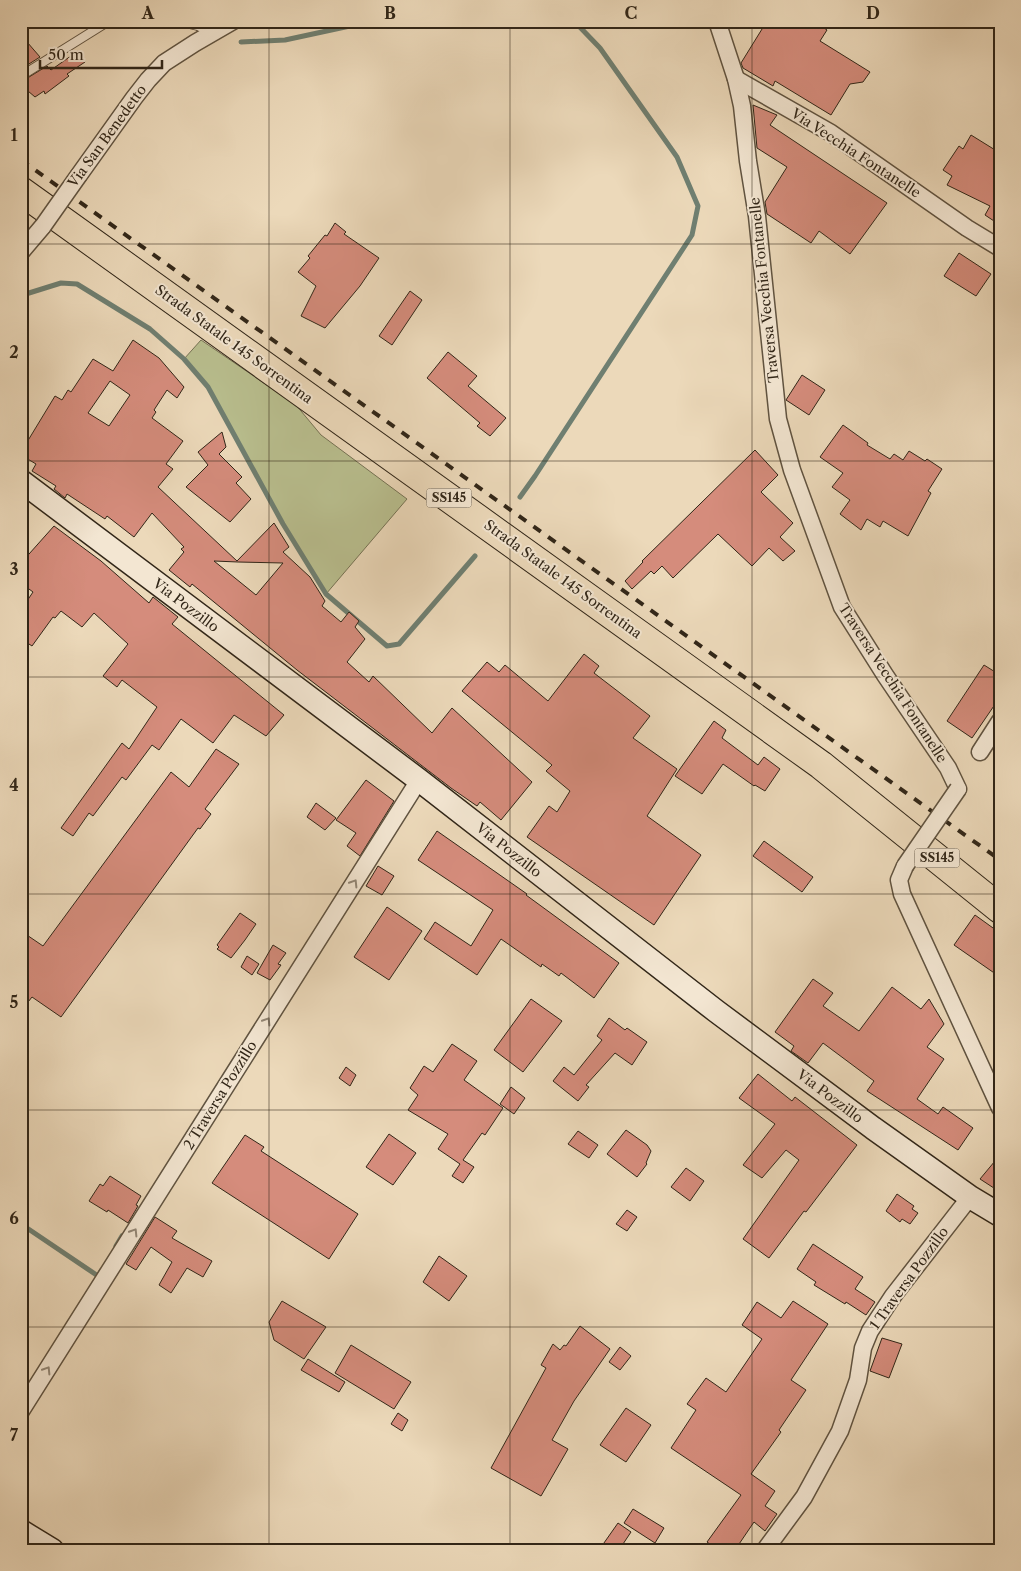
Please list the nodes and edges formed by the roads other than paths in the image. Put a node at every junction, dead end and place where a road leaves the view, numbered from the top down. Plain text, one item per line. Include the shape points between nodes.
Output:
1 (109, 21) edge
2 (177, 21) edge
3 (232, 21) edge
4 (717, 21) edge
5 (211, 33) junction
6 (21, 76) edge
7 (736, 79) junction
8 (21, 191) edge
9 (1000, 248) edge
10 (21, 252) edge
11 (21, 480) edge
12 (1000, 721) edge
13 (980, 752) dead end
14 (419, 780) junction
15 (875, 808) junction
16 (1000, 885) edge
17 (1000, 909) edge
18 (1000, 1108) edge
19 (970, 1197) junction
20 (1000, 1215) edge
21 (21, 1411) edge
22 (21, 1531) edge
23 (52, 1550) edge
24 (765, 1550) edge

1 - 6 lane
2 - 5 lane
3 - 5 street, Via San Benedetto
4 - 7 street
5 - 10 street, Via San Benedetto, bridge via 164,64 148,80
7 - 9 street, Via Vecchia Fontanelle via 831,133
7 - 18 street, Traversa Vecchia Fontanelle, bridge via 757,216 778,419 792,470 842,607 948,768 958,790 905,866 899,880 902,894
8 - 15 highway, Strada Statale 145 Sorrentina / SS145 via 782,736
11 - 14 main road, Via Pozzillo
12 - 13 street
14 - 19 main road, Via Pozzillo via 716,1011
21 -> 14 street, 2 Traversa Pozzillo
15 - 16 highway via 960,857
15 - 17 highway, Strada Statale 145 Sorrentina / SS145
19 - 20 main road, Via Pozzillo
19 - 24 street, 1 Traversa Pozzillo via 870,1331 840,1432 804,1496
22 - 23 main road

